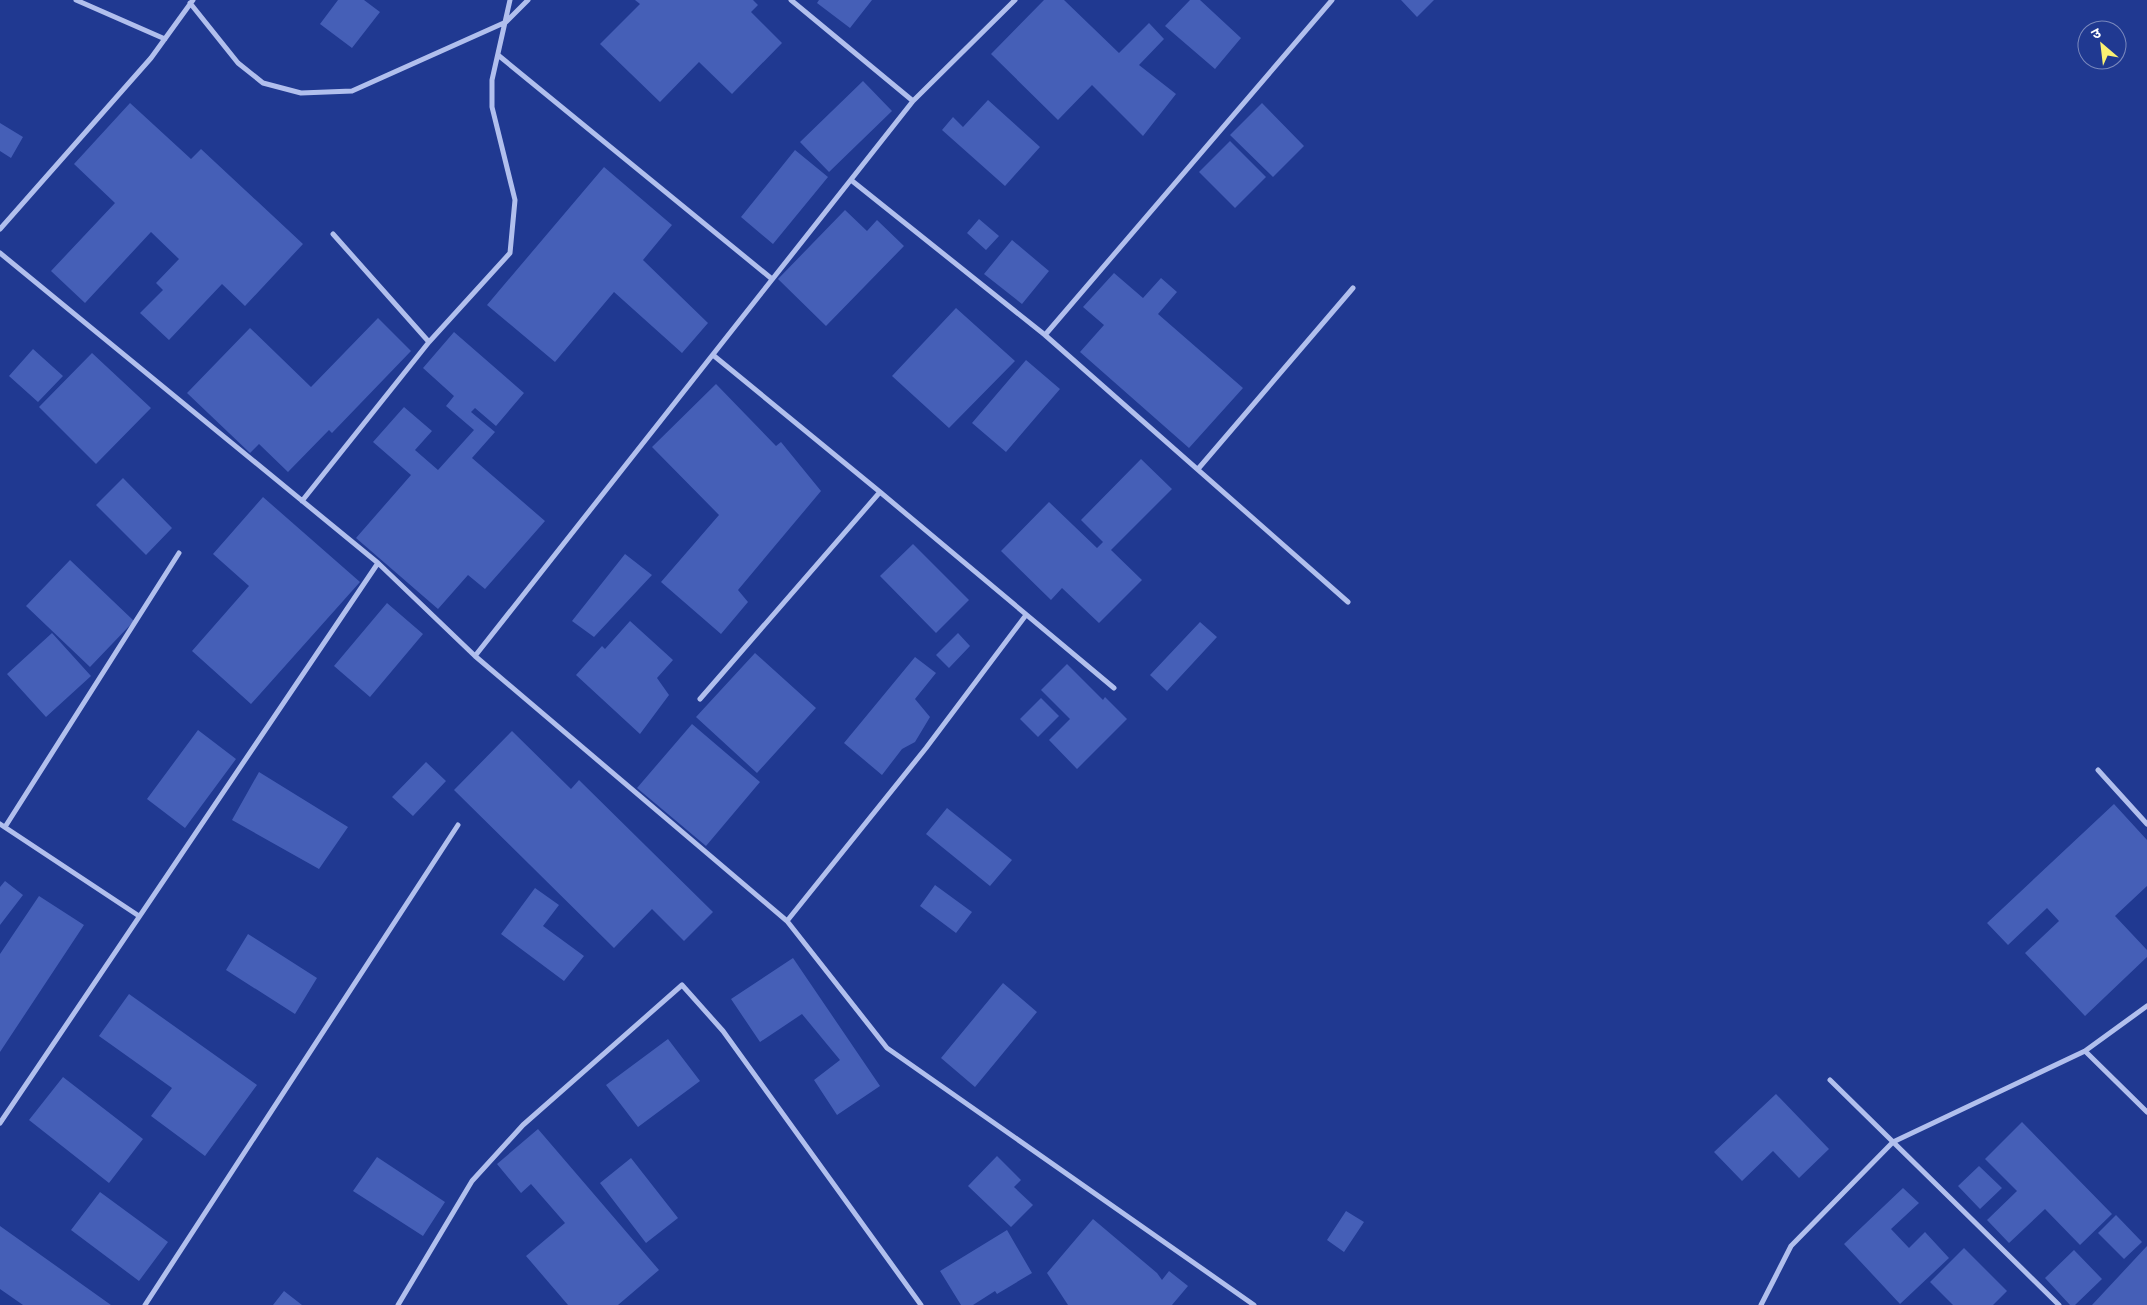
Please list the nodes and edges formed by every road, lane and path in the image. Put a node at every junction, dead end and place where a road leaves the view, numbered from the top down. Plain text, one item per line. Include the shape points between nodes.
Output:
1 (76, 0) edge
2 (510, 0) edge
3 (528, 0) edge
4 (791, 0) edge
5 (1016, 0) edge
6 (1332, 0) edge
7 (192, 1) edge
8 (506, 22) junction
9 (165, 39) junction
10 (498, 55) junction
11 (913, 101) junction
12 (851, 180) junction
13 (0, 229) edge
14 (333, 234) dead end
15 (0, 253) edge
16 (772, 279) junction
17 (1353, 288) dead end
18 (1046, 335) junction
19 (429, 342) junction
20 (713, 355) junction
21 (1198, 469) junction
22 (880, 492) junction
23 (302, 501) junction
24 (179, 553) dead end
25 (378, 563) junction
26 (1348, 602) dead end
27 (1026, 615) junction
28 (475, 656) junction
29 (1114, 688) dead end
30 (700, 699) dead end
31 (2098, 770) dead end
32 (2147, 824) edge
33 (458, 825) dead end
34 (3, 826) edge
35 (139, 916) junction
36 (787, 921) junction
37 (2147, 1006) edge
38 (2085, 1051) junction
39 (1830, 1080) dead end
40 (0, 1110) edge
41 (2147, 1112) edge
42 (7, 1113) junction
43 (0, 1123) edge
44 (1893, 1142) junction
45 (145, 1305) edge
46 (398, 1305) edge
47 (921, 1305) edge
48 (1254, 1305) edge
49 (1761, 1305) edge
50 (2059, 1305) edge

1 - 9 street
2 - 8 street
3 - 8 street
4 - 11 street
5 - 11 street
6 - 18 street
7 - 8 street via 238,63 263,83 301,92 352,91
7 - 9 street
8 - 10 street
9 - 13 street
10 - 16 street
10 - 19 street via 492,80 492,107 515,200 510,253
11 - 12 street
12 - 16 street
12 - 18 street
14 - 19 street
15 - 23 street
16 - 20 street
17 - 21 street
18 - 21 street
19 - 23 street
20 - 22 street
20 - 28 street
21 - 26 street
22 - 27 street
22 - 30 street
23 - 25 street
24 - 34 street
25 - 28 street
25 - 35 street
27 - 29 street
27 - 36 street via 926,748
28 - 36 street
31 - 32 street
33 - 45 street
34 - 35 street
35 - 42 street
36 - 48 street via 886,1048
37 - 38 street
38 - 41 street
38 - 44 street
39 - 44 street
40 - 42 street
42 - 43 street
44 - 49 street via 1791,1246
44 - 50 street
46 - 47 street via 472,1181 523,1124 682,985 722,1031

